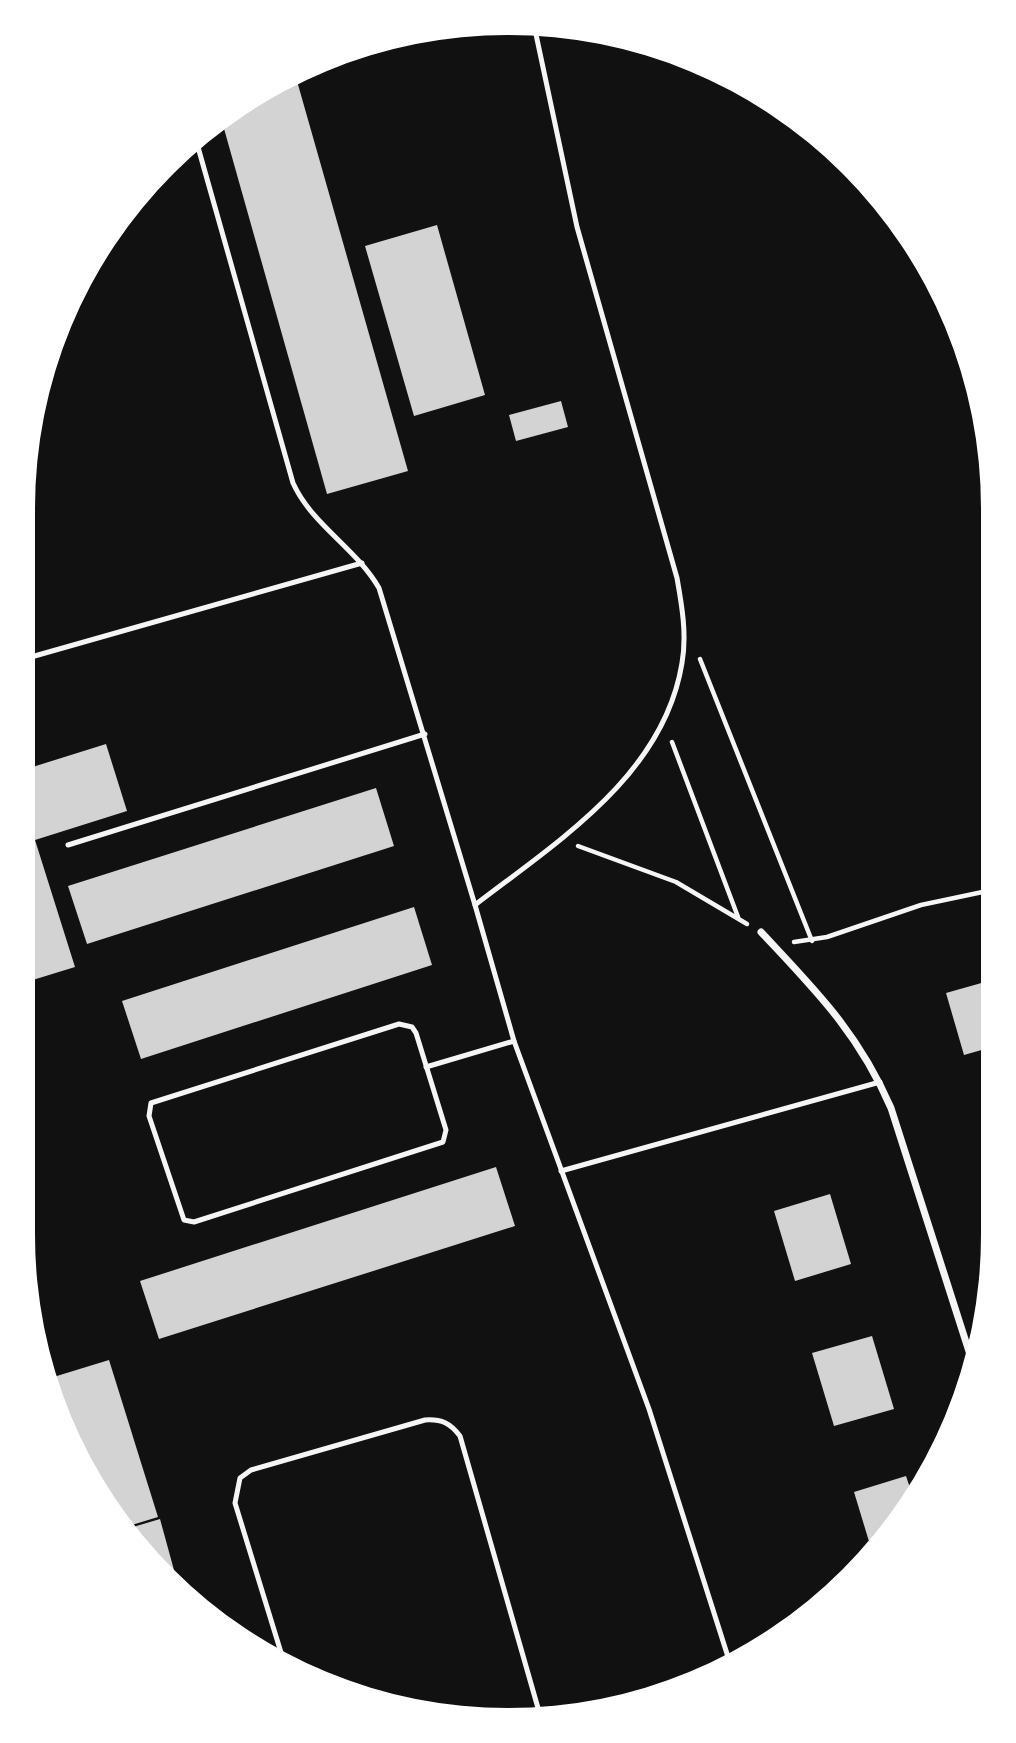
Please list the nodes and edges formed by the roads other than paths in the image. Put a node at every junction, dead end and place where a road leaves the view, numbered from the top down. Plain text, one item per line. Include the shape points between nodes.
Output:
1 (536, 36) edge
2 (199, 150) edge
3 (362, 563) junction
4 (35, 656) edge
5 (425, 734) junction
6 (68, 845) dead end
7 (475, 905) junction
8 (761, 932) road end
9 (514, 1041) junction
10 (426, 1067) junction
11 (880, 1082) junction
12 (561, 1171) junction
13 (967, 1347) edge
14 (280, 1650) edge
15 (727, 1654) edge
16 (538, 1707) edge

1 - 7 lane via 578,227 677,578 683,661 664,721 611,794
2 - 3 lane via 293,483 309,511
3 - 4 lane
3 - 5 lane via 379,588
5 - 6 lane
5 - 7 lane
7 - 9 lane
8 - 11 street via 840,1018
9 - 10 lane
9 - 12 lane
10 - 10 lane via 412,1027 399,1024 151,1103 149,1116 180,1215 194,1222 437,1146 446,1130
11 - 12 lane
11 - 13 street
12 - 15 lane via 649,1409
14 - 16 lane via 235,1503 240,1478 251,1470 439,1419 452,1425 460,1436

